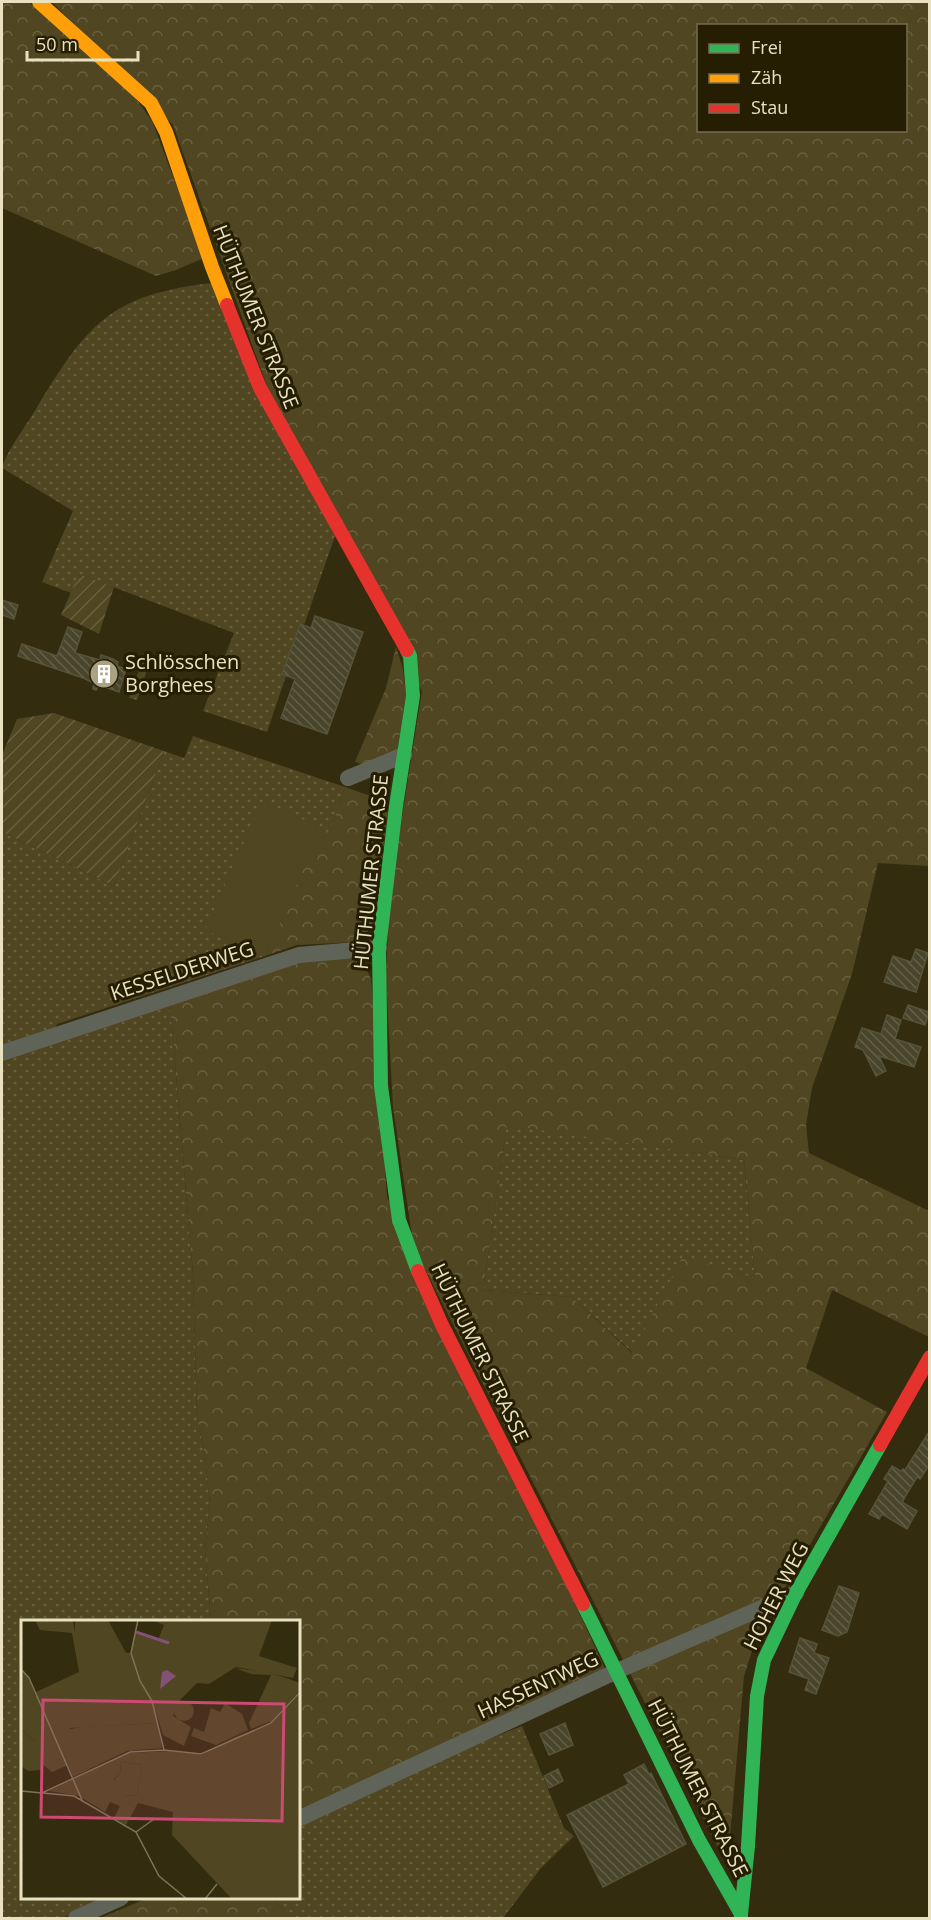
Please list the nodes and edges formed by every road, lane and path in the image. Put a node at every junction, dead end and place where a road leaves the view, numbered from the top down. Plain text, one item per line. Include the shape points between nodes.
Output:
1 (39, 2) edge
2 (404, 755) junction
3 (348, 778) dead end
4 (379, 948) junction
5 (2, 1053) edge
6 (930, 1357) edge
7 (796, 1593) junction
8 (617, 1671) junction
9 (300, 1818) edge
10 (119, 1899) edge
11 (741, 1916) edge
12 (76, 1918) edge

1 - 2 street, HÜTHUMER STRASSE via 151,103 166,132 212,267 260,388 410,656 413,696
2 - 3 street
2 - 4 street, HÜTHUMER STRASSE
4 - 5 street, KESSELDERWEG via 299,955
4 - 8 street, HÜTHUMER STRASSE via 381,1086 399,1221 442,1325
6 - 7 street, HOHER WEG
7 - 8 street, HASSENTWEG
7 - 11 street, HOHER WEG via 764,1660 757,1696
8 - 9 street, HASSENTWEG
8 - 11 street, HÜTHUMER STRASSE via 699,1840
10 - 12 street

